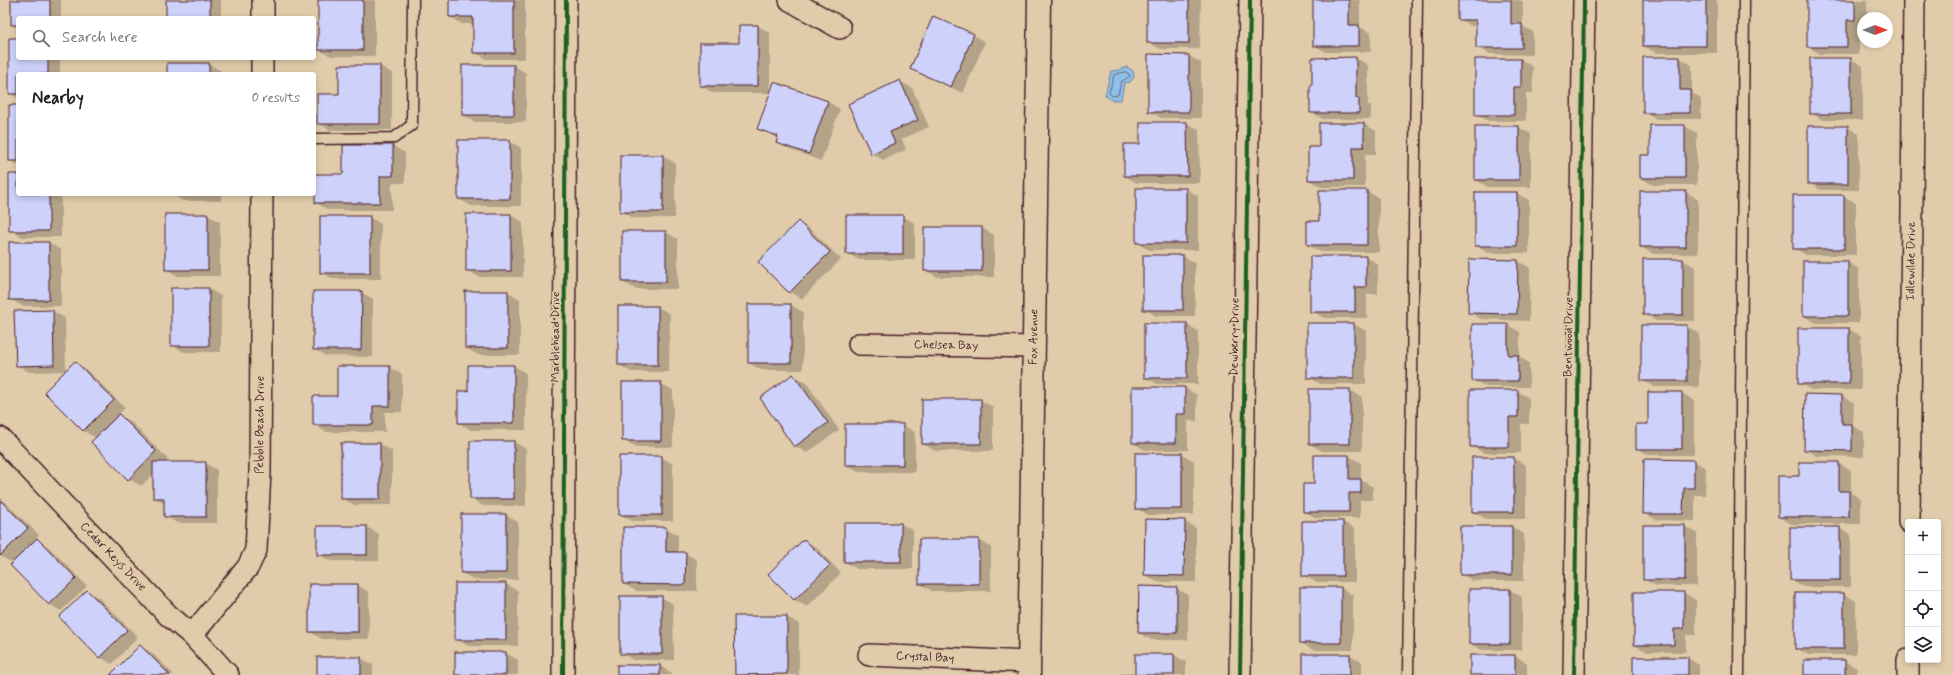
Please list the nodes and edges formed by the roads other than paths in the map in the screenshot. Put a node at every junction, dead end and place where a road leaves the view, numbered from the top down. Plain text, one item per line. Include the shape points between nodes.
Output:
1 (263, 0) edge
2 (414, 0) edge
3 (566, 0) edge
4 (790, 0) edge
5 (1038, 0) edge
6 (1250, 0) edge
7 (1417, 0) edge
8 (1584, 0) edge
9 (1744, 0) edge
10 (1914, 0) edge
11 (262, 16) edge
12 (840, 28) dead end
13 (262, 60) edge
14 (262, 72) edge
15 (316, 139) edge
16 (262, 196) edge
17 (859, 344) dead end
18 (1033, 347) junction
19 (0, 438) edge
20 (1910, 519) edge
21 (192, 635) junction
22 (869, 655) dead end
23 (1908, 663) edge
24 (1029, 668) edge
25 (228, 675) edge
26 (563, 675) edge
27 (1240, 675) edge
28 (1408, 675) edge
29 (1574, 675) edge
30 (1739, 675) edge
31 (1908, 675) edge

1 - 11 street
2 - 15 lane via 412,125 394,138
3 - 26 street, Marblehead Drive
4 - 12 street
5 - 18 main road, Fox Avenue
6 - 27 street, Dewberry Drive
7 - 28 lane
8 - 29 street, Bentwood Drive
9 - 30 lane
10 - 20 street, Idlewilde Drive
13 - 14 street
16 - 21 street, Pebble Beach Drive via 260,472 256,550 248,567
17 - 18 street, Chelsea Bay
18 - 24 main road, Fox Avenue
19 - 21 street, Cedar Keys Drive via 168,615
21 - 25 street, Cedar Keys Drive
22 - 24 street, Crystal Bay
23 - 31 street

